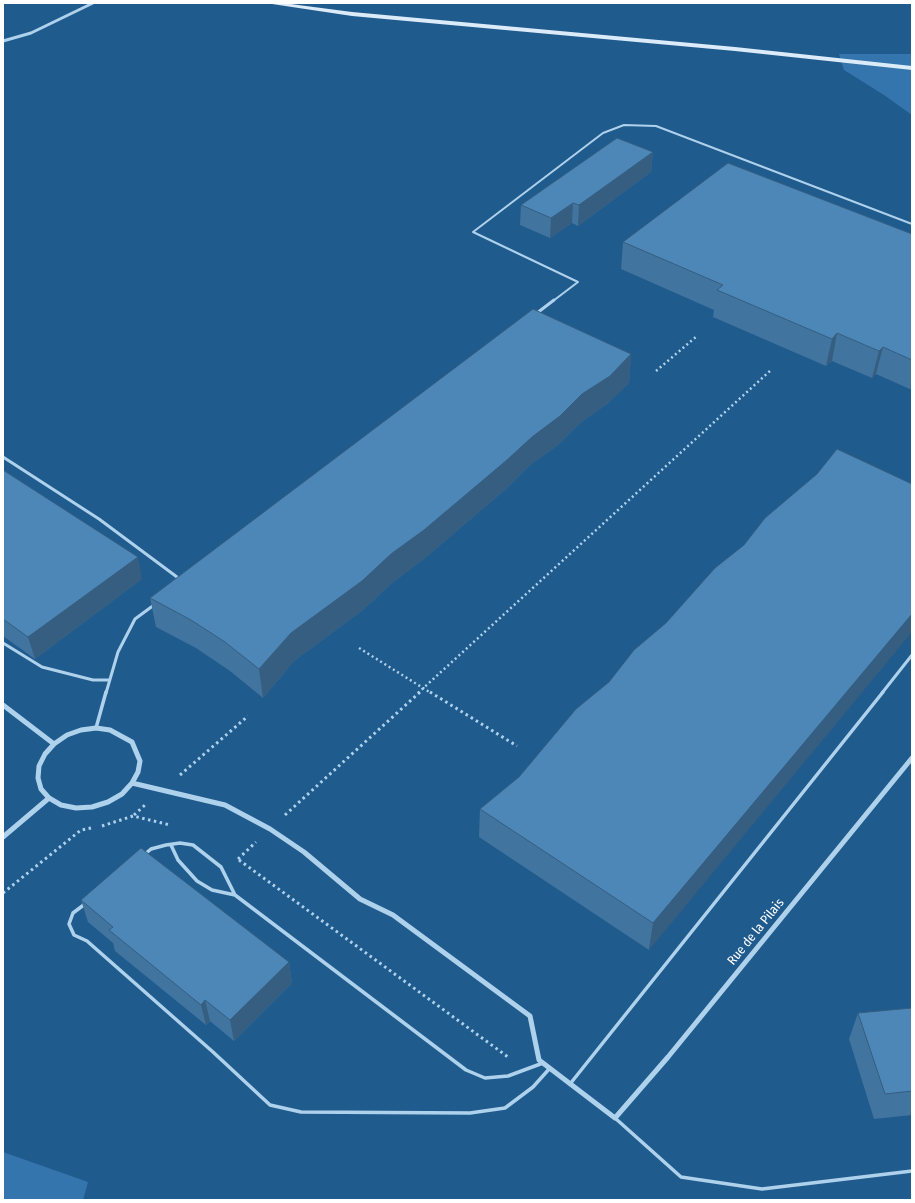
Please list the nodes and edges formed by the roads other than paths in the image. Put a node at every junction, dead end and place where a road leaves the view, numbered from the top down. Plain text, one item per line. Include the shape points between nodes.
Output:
1 (93, 3) edge
2 (272, 3) edge
3 (3, 41) edge
4 (912, 68) edge
5 (912, 224) edge
6 (536, 315) edge
7 (3, 457) edge
8 (178, 587) edge
9 (160, 600) edge
10 (3, 643) edge
11 (912, 655) edge
12 (109, 680) junction
13 (3, 705) edge
14 (96, 728) junction
15 (54, 744) junction
16 (912, 758) edge
17 (132, 783) junction
18 (49, 798) junction
19 (3, 838) edge
20 (171, 845) junction
21 (139, 859) edge
22 (235, 895) junction
23 (91, 898) edge
24 (543, 1063) junction
25 (550, 1068) junction
26 (570, 1084) junction
27 (615, 1118) junction
28 (912, 1171) edge

1 - 3 street via 31,33
2 - 4 street via 352,14 734,48
5 - 6 lane via 656,126 624,125 603,133 473,232 578,282
7 - 8 lane via 99,519 184,582
9 - 12 lane via 135,619 118,652
10 - 12 lane via 42,667 93,680
11 - 26 lane
12 - 14 lane
13 - 15 street
14 - 15 street via 74,733
14 - 17 street via 110,730 132,742 140,761
15 - 18 street via 45,754 38,772 41,789
16 - 27 street, Rue de la Pilais via 668,1057
17 - 18 street via 122,794 92,807 76,808 61,805
17 - 24 street via 226,805 270,829 304,852 360,899 392,915 530,1016 539,1060
18 - 19 street
20 - 21 lane via 151,849
20 - 22 lane via 178,860 197,881 212,890
20 - 22 lane via 193,845 221,867
22 - 24 lane via 466,1070 485,1078 508,1076
23 - 25 lane via 73,913 69,924 74,935 92,946 270,1105 301,1112 470,1113 505,1108 533,1087
24 - 25 street
25 - 26 street
26 - 27 street
27 - 28 lane via 682,1177 762,1188

